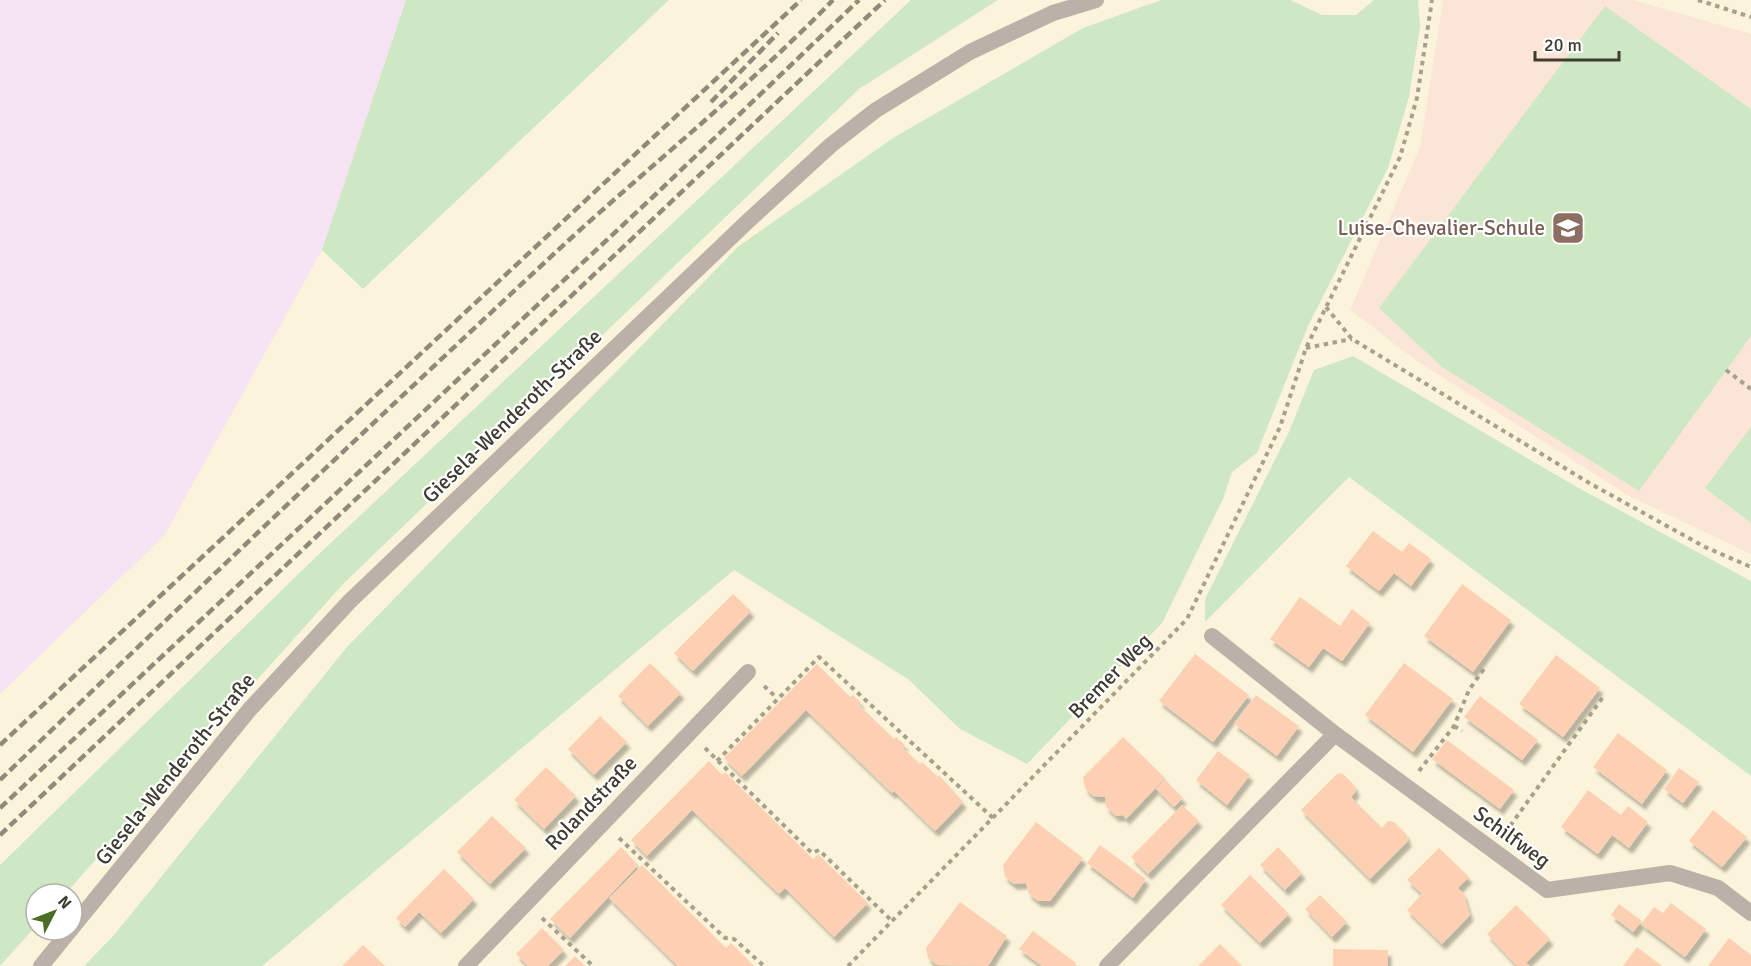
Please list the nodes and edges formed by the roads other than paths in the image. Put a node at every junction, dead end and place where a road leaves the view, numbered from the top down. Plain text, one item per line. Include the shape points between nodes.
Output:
1 (1096, 0) edge
2 (1212, 636) dead end
3 (748, 672) dead end
4 (1335, 734) junction
5 (1751, 913) edge
6 (41, 966) edge
7 (466, 966) edge
8 (1107, 966) edge

1 - 6 street, Giesela-Wenderoth-Straße via 1053,13 970,52 876,110 831,145 350,601 250,709
2 - 4 street, Schilfweg
3 - 7 street, Rolandstraße
4 - 5 street, Schilfweg via 1547,890 1670,873 1718,888
4 - 8 street

